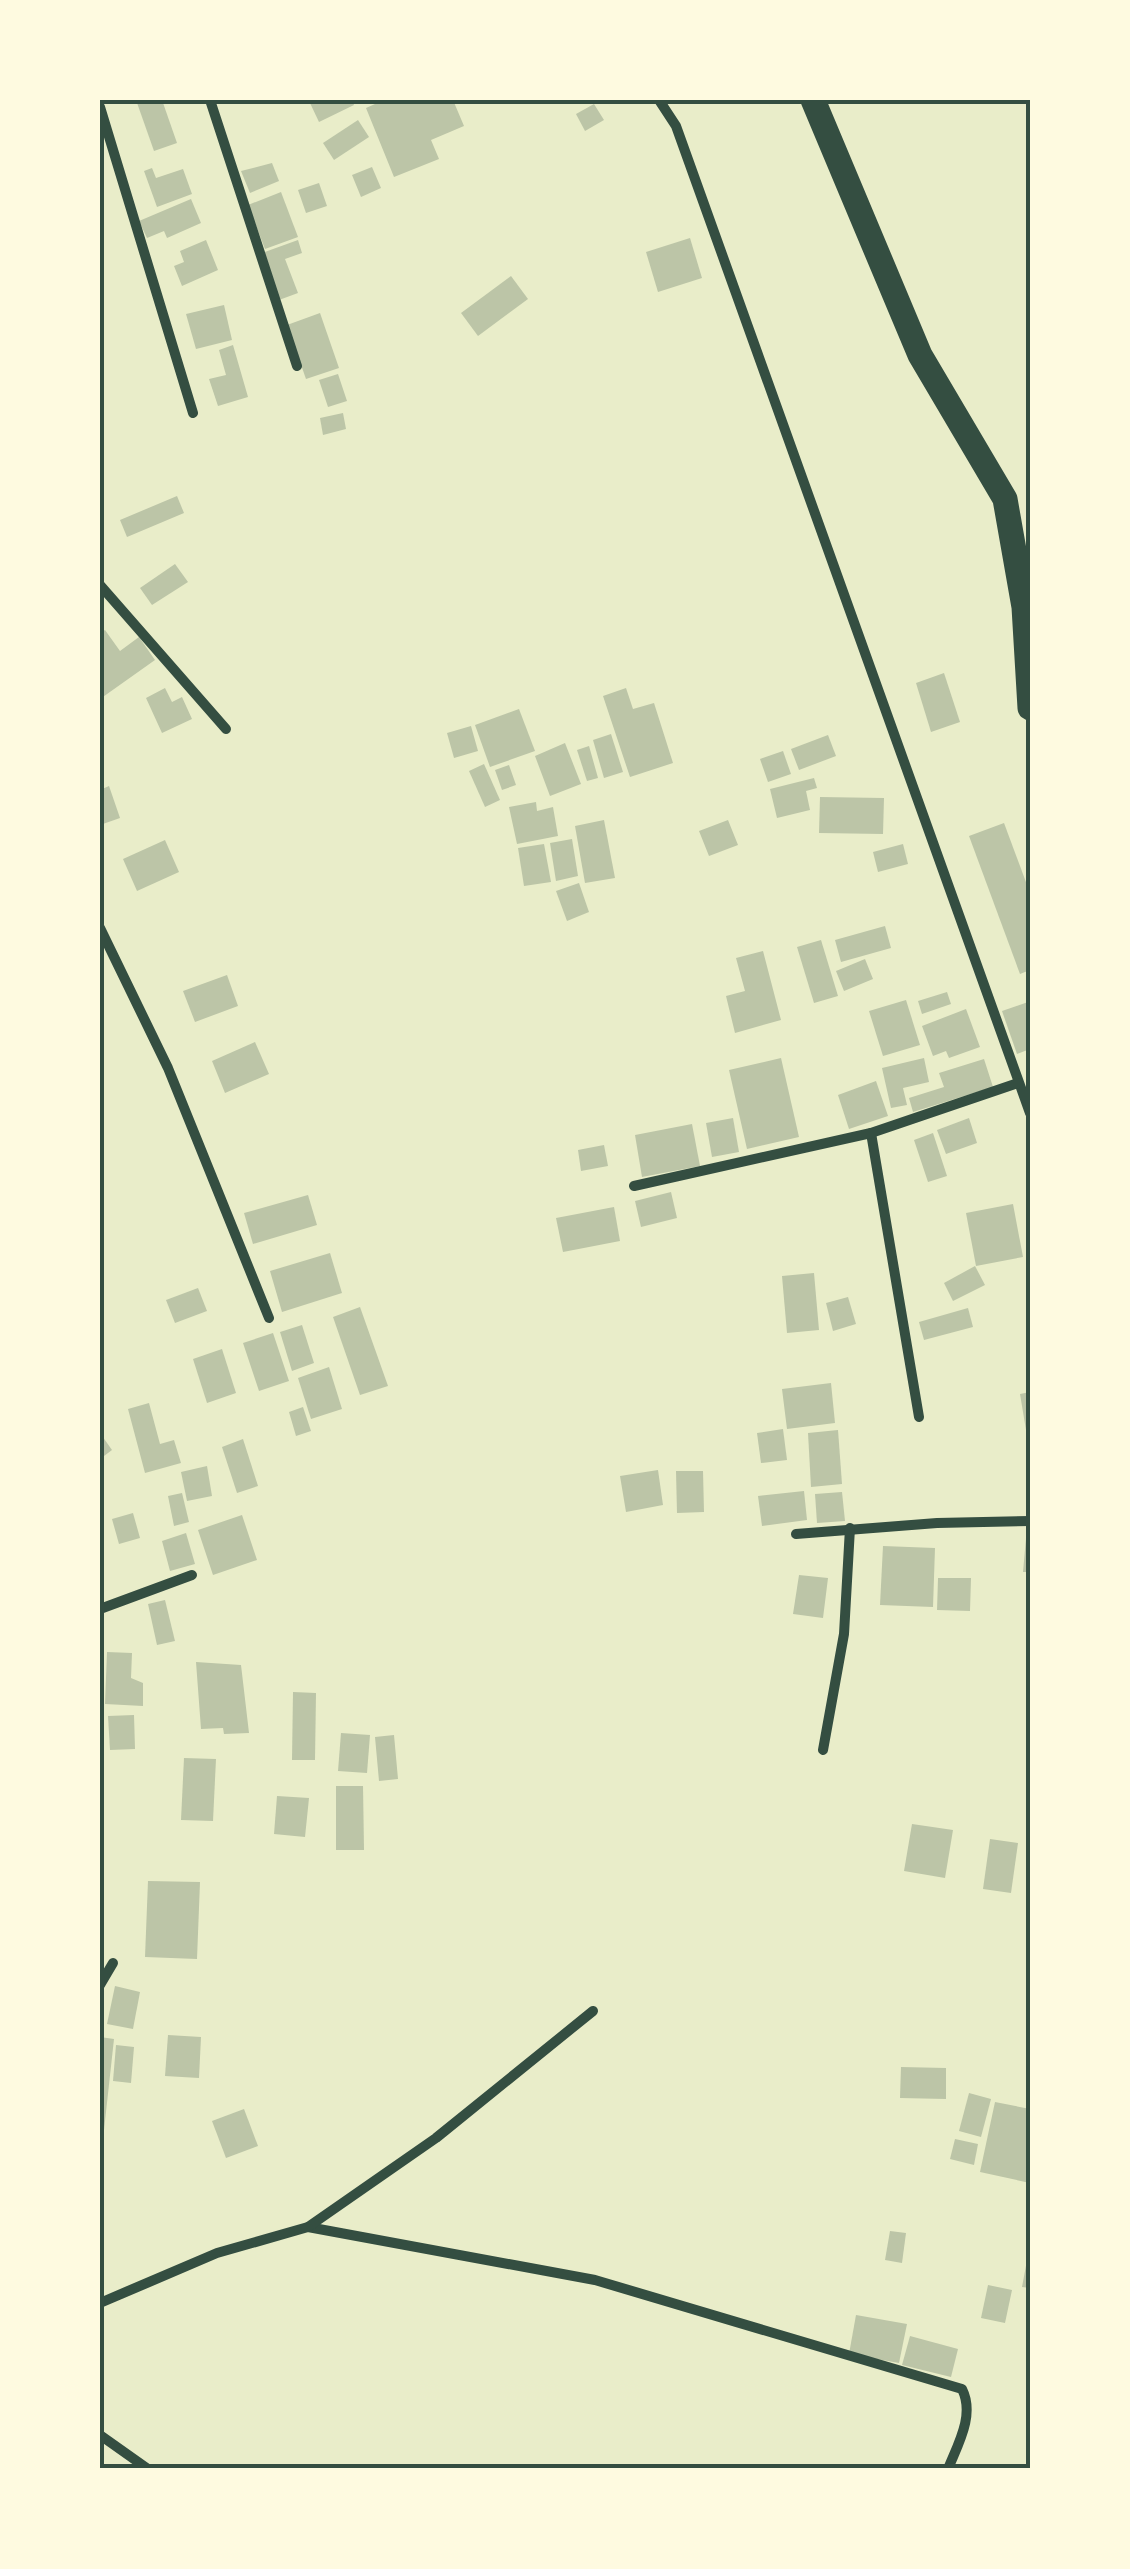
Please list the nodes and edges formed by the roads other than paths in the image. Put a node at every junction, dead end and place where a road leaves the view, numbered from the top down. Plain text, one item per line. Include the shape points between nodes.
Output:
1 (210, 100) edge
2 (660, 100) edge
3 (813, 100) edge
4 (100, 107) edge
5 (296, 366) dead end
6 (193, 413) dead end
7 (100, 585) edge
8 (1030, 708) edge
9 (226, 730) dead end
10 (100, 928) edge
11 (1018, 1083) junction
12 (1030, 1113) edge
13 (872, 1133) junction
14 (634, 1186) dead end
15 (269, 1318) dead end
16 (919, 1417) dead end
17 (1030, 1521) edge
18 (850, 1528) junction
19 (796, 1534) dead end
20 (192, 1575) dead end
21 (100, 1609) edge
22 (823, 1750) dead end
23 (114, 1963) dead end
24 (100, 1985) edge
25 (593, 2011) dead end
26 (308, 2226) junction
27 (100, 2303) edge
28 (100, 2435) edge
29 (148, 2469) edge
30 (948, 2469) edge

1 - 5 street
2 - 11 street via 676,126
3 - 8 main road via 920,355 1005,500 1024,607
4 - 6 street
7 - 9 street
10 - 15 street via 168,1068
11 - 12 street
11 - 13 street
13 - 14 street
13 - 16 street
17 - 18 street
18 - 19 street
18 - 22 street via 844,1634
20 - 21 street
23 - 24 street
25 - 26 street via 436,2138
26 - 27 street via 217,2253
26 - 30 street via 596,2280 962,2389 967,2418
28 - 29 street

